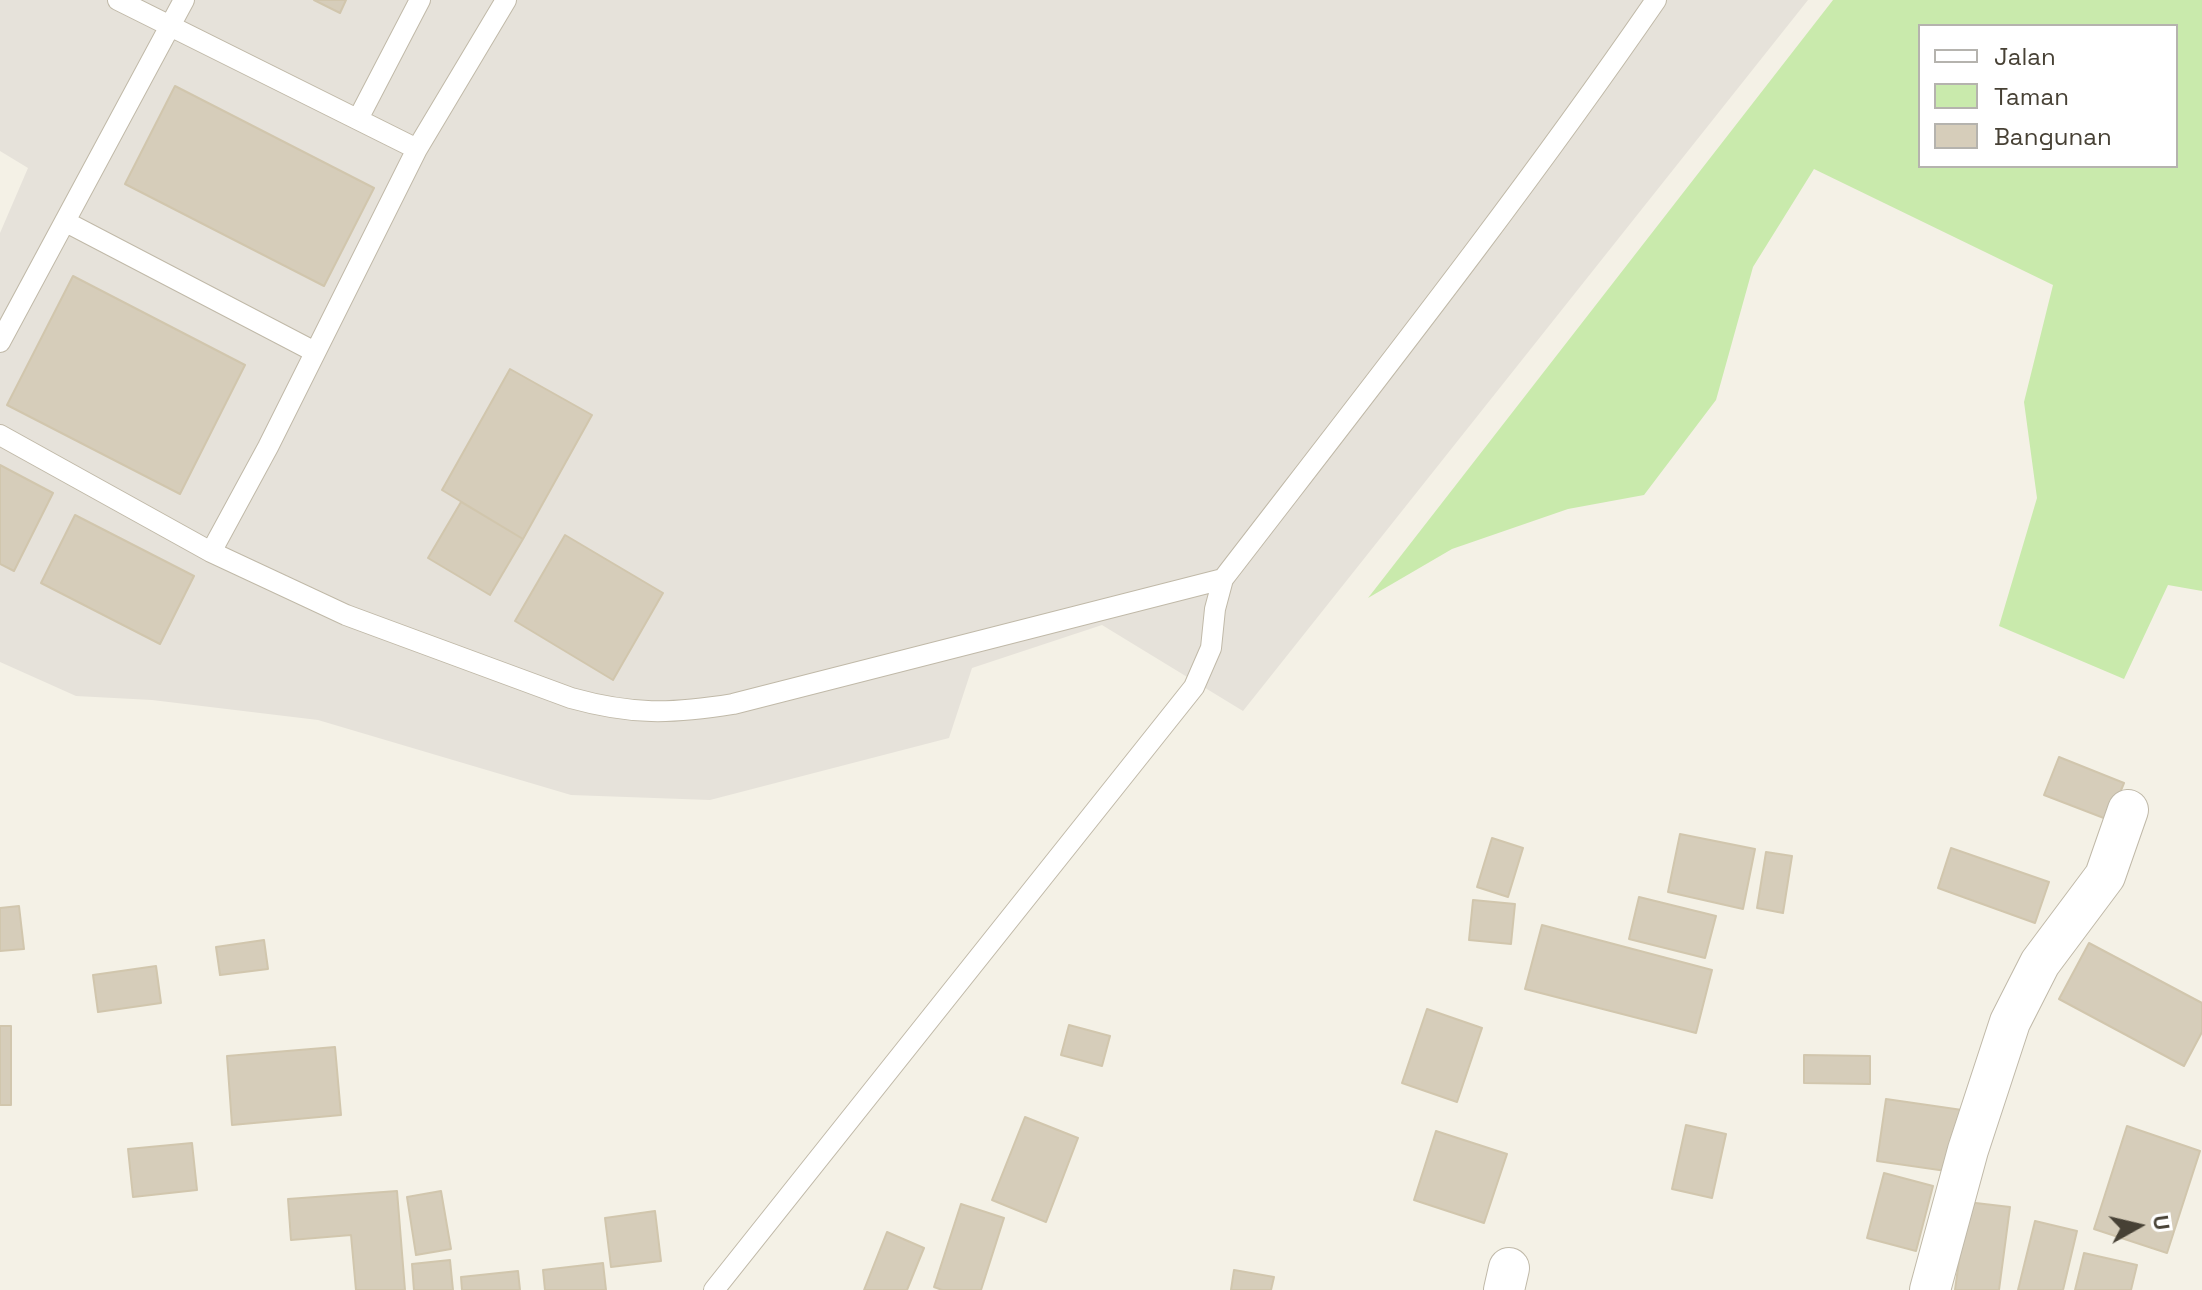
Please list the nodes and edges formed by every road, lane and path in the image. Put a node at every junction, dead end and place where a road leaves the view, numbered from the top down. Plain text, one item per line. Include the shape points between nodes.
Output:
1 (118, 0) edge
2 (184, 0) edge
3 (420, 0) edge
4 (506, 0) edge
5 (1656, 0) edge
6 (172, 26) junction
7 (358, 119) junction
8 (417, 149) junction
9 (66, 222) junction
10 (0, 342) edge
11 (315, 352) junction
12 (0, 435) edge
13 (211, 552) junction
14 (1223, 579) junction
15 (2128, 810) dead end
16 (714, 1290) edge
17 (1930, 1290) edge

1 - 6 lane
2 - 6 lane
3 - 7 lane
4 - 8 lane
5 - 14 lane via 1472,255
6 - 7 lane
6 - 9 lane
7 - 8 lane
8 - 11 lane
9 - 10 lane
9 - 11 lane
11 - 13 lane
12 - 13 lane
13 - 14 lane via 346,615 571,698 639,712 687,712 733,704
14 - 16 lane via 1211,648 1194,687
15 - 17 street via 2105,876 2040,963 2010,1022

